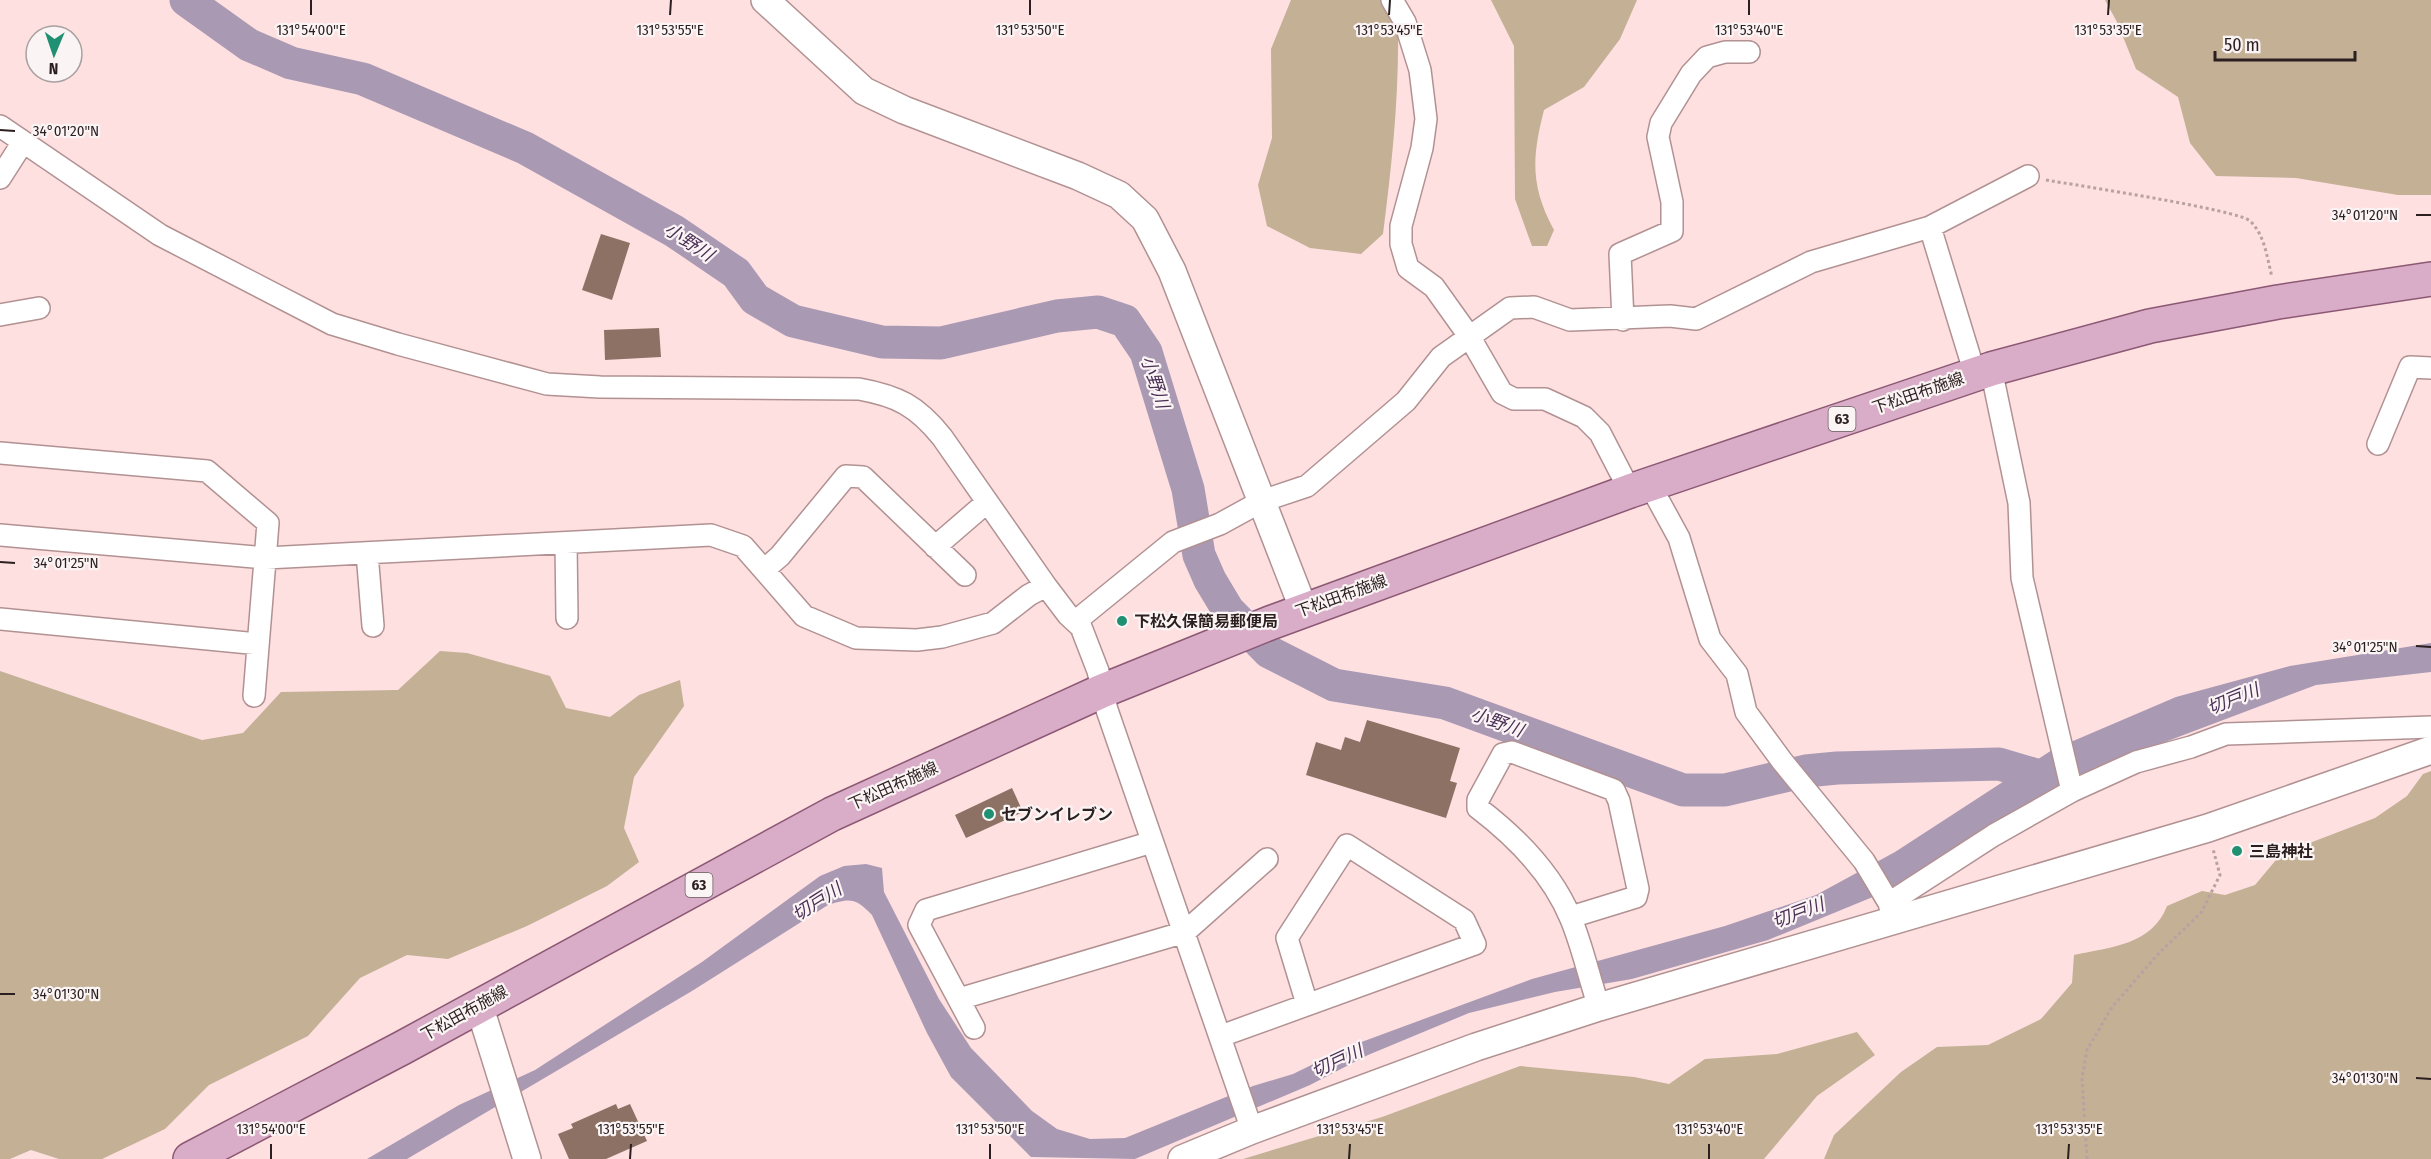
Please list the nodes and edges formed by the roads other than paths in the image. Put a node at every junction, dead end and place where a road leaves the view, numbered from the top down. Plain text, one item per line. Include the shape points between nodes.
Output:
1 (765, 0) edge
2 (1392, 0) edge
3 (1749, 52) dead end
4 (0, 126) edge
5 (23, 142) junction
6 (2028, 176) road end
7 (0, 178) edge
8 (1930, 227) junction
9 (2430, 286) edge
10 (39, 308) dead end
11 (0, 315) edge
12 (1623, 320) junction
13 (1469, 336) junction
14 (2431, 368) edge
15 (1983, 371) junction
16 (2378, 444) dead end
17 (0, 453) edge
18 (1640, 488) junction
19 (1262, 501) junction
20 (986, 503) junction
21 (0, 535) edge
22 (566, 543) junction
23 (935, 547) junction
24 (368, 553) junction
25 (266, 558) junction
26 (765, 569) junction
27 (965, 574) dead end
28 (1046, 586) junction
29 (1304, 610) junction
30 (567, 618) dead end
31 (0, 619) edge
32 (1076, 621) junction
33 (373, 626) dead end
34 (258, 644) junction
35 (1102, 691) junction
36 (254, 696) dead end
37 (2431, 727) edge
38 (2431, 750) edge
39 (2072, 791) junction
40 (1152, 842) junction
41 (1267, 859) dead end
42 (1889, 907) junction
43 (1570, 917) junction
44 (1185, 932) junction
45 (1596, 998) junction
46 (959, 999) junction
47 (1307, 1004) junction
48 (479, 1005) junction
49 (974, 1028) dead end
50 (1221, 1036) junction
51 (1250, 1125) junction
52 (190, 1159) edge
53 (527, 1159) edge
54 (1182, 1159) edge

1 - 19 street via 864,91 1078,176 1119,195 1145,219 1172,271
2 - 13 street via 1405,22 1420,70 1426,119 1401,226 1401,244 1408,268 1434,287
3 - 12 street via 1707,57 1691,74 1661,123 1658,137 1672,202 1672,231 1620,254
4 - 5 street
5 - 7 street
5 - 20 street via 160,235 332,324 398,344 547,384 859,389 886,394 923,414
6 - 8 street
8 - 12 street via 1811,262 1696,319 1670,316
8 - 15 street
9 - 15 main road, 下松田布施線 / 63 via 2278,302 2150,326
10 - 11 street
12 - 13 street via 1570,320 1534,308 1510,308
13 - 18 street via 1502,393 1514,399 1545,399 1584,417
13 - 19 street via 1441,357 1406,401 1307,486
14 - 16 street via 2410,367
15 - 18 main road, 下松田布施線 / 63
15 - 39 street via 2019,503 2022,578
17 - 25 street via 207,471 268,524
18 - 29 main road, 下松田布施線 / 63
18 - 42 street via 1679,538 1710,639 1737,674 1746,712 1864,861
19 - 29 street
19 - 32 street via 1173,542
20 - 23 street
20 - 28 street
21 - 25 street
22 - 24 street
22 - 26 street via 711,535 743,546
22 - 30 street
23 - 26 street via 863,477 846,476
23 - 27 street
24 - 25 street
24 - 33 street
25 - 34 street
26 - 28 street via 804,616 856,638 942,637 993,623
28 - 32 street
29 - 35 main road, 下松田布施線 / 63
31 - 34 street
32 - 35 street via 1098,671
34 - 36 street
35 - 40 street
35 - 48 main road, 下松田布施線 / 63 via 832,814
37 - 39 street via 2226,734 2136,762
38 - 42 street via 2208,828
39 - 42 street via 1994,836
40 - 44 street
40 - 46 street via 926,910 919,925
41 - 44 street
42 - 45 street
43 - 43 street via 1549,878 1503,827 1478,808 1478,800 1503,754 1512,752 1614,790 1619,801 1638,889 1636,897
43 - 45 street
44 - 46 street
44 - 50 street
45 - 51 street via 1476,1047
46 - 49 street
47 - 47 street via 1287,938 1347,845 1464,920 1475,945
47 - 50 street
48 - 52 main road, 下松田布施線 / 63
48 - 53 street
50 - 51 street
51 - 54 street

